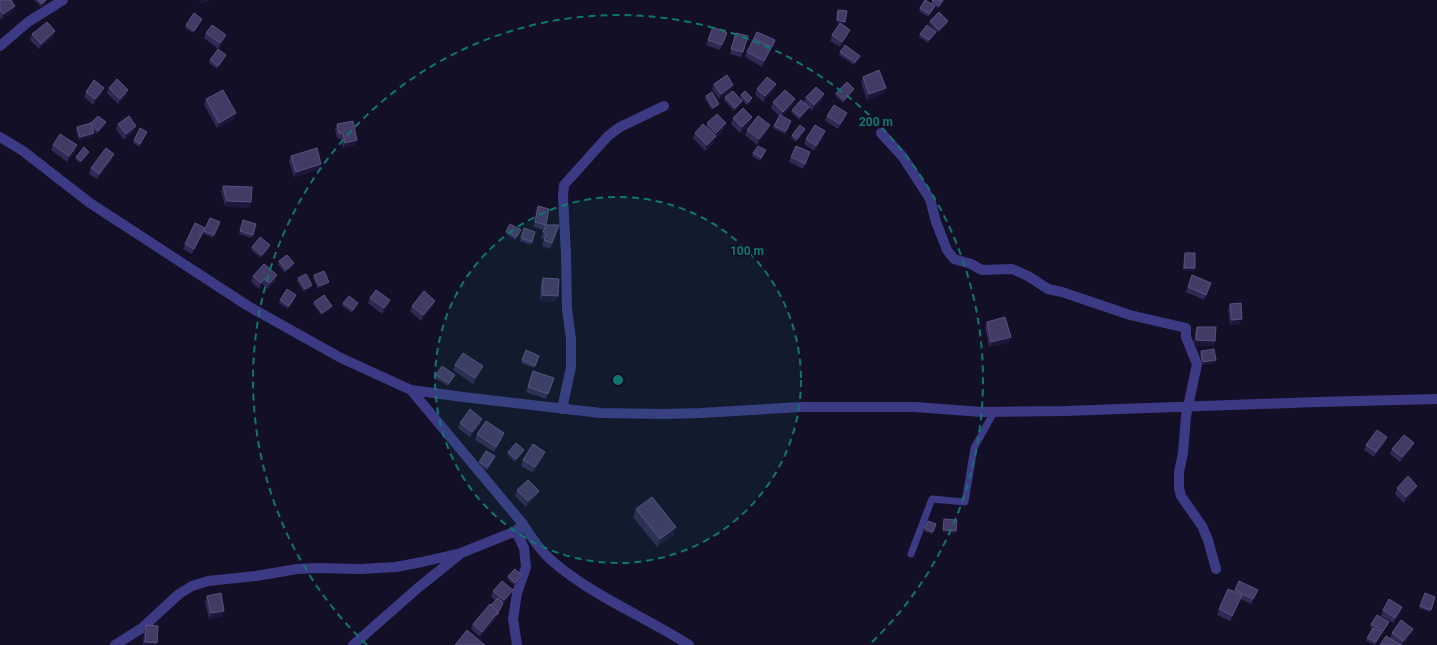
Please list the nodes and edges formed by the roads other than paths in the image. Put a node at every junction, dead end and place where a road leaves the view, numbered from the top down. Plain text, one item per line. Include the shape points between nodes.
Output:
1 (62, 0) edge
2 (0, 46) edge
3 (664, 106) dead end
4 (881, 133) dead end
5 (0, 137) edge
6 (411, 390) junction
7 (1437, 399) edge
8 (1188, 407) junction
9 (562, 409) junction
10 (994, 412) junction
11 (519, 528) junction
12 (462, 553) junction
13 (911, 554) dead end
14 (1216, 569) dead end
15 (115, 645) edge
16 (353, 645) edge
17 (517, 645) edge
18 (689, 645) edge

1 - 2 street via 28,22
3 - 9 street via 620,127 608,136 564,185 572,368
4 - 8 street via 903,157 930,199 936,222 954,259 982,270 1012,269 1048,289 1130,315 1186,328 1186,337 1196,364
5 - 6 street via 23,151 90,203 248,306 341,358
6 - 9 street
6 - 11 street
7 - 8 street
8 - 10 street
8 - 14 street via 1179,488 1181,496 1202,526
9 - 10 street via 601,413 664,414 800,407 915,407
10 - 13 lane via 974,448 965,502 932,499
11 - 12 street
11 - 17 street via 526,567 517,593 513,619
11 - 18 street via 562,570
12 - 15 street via 396,567 298,569 208,581 179,594 142,628
12 - 16 street

